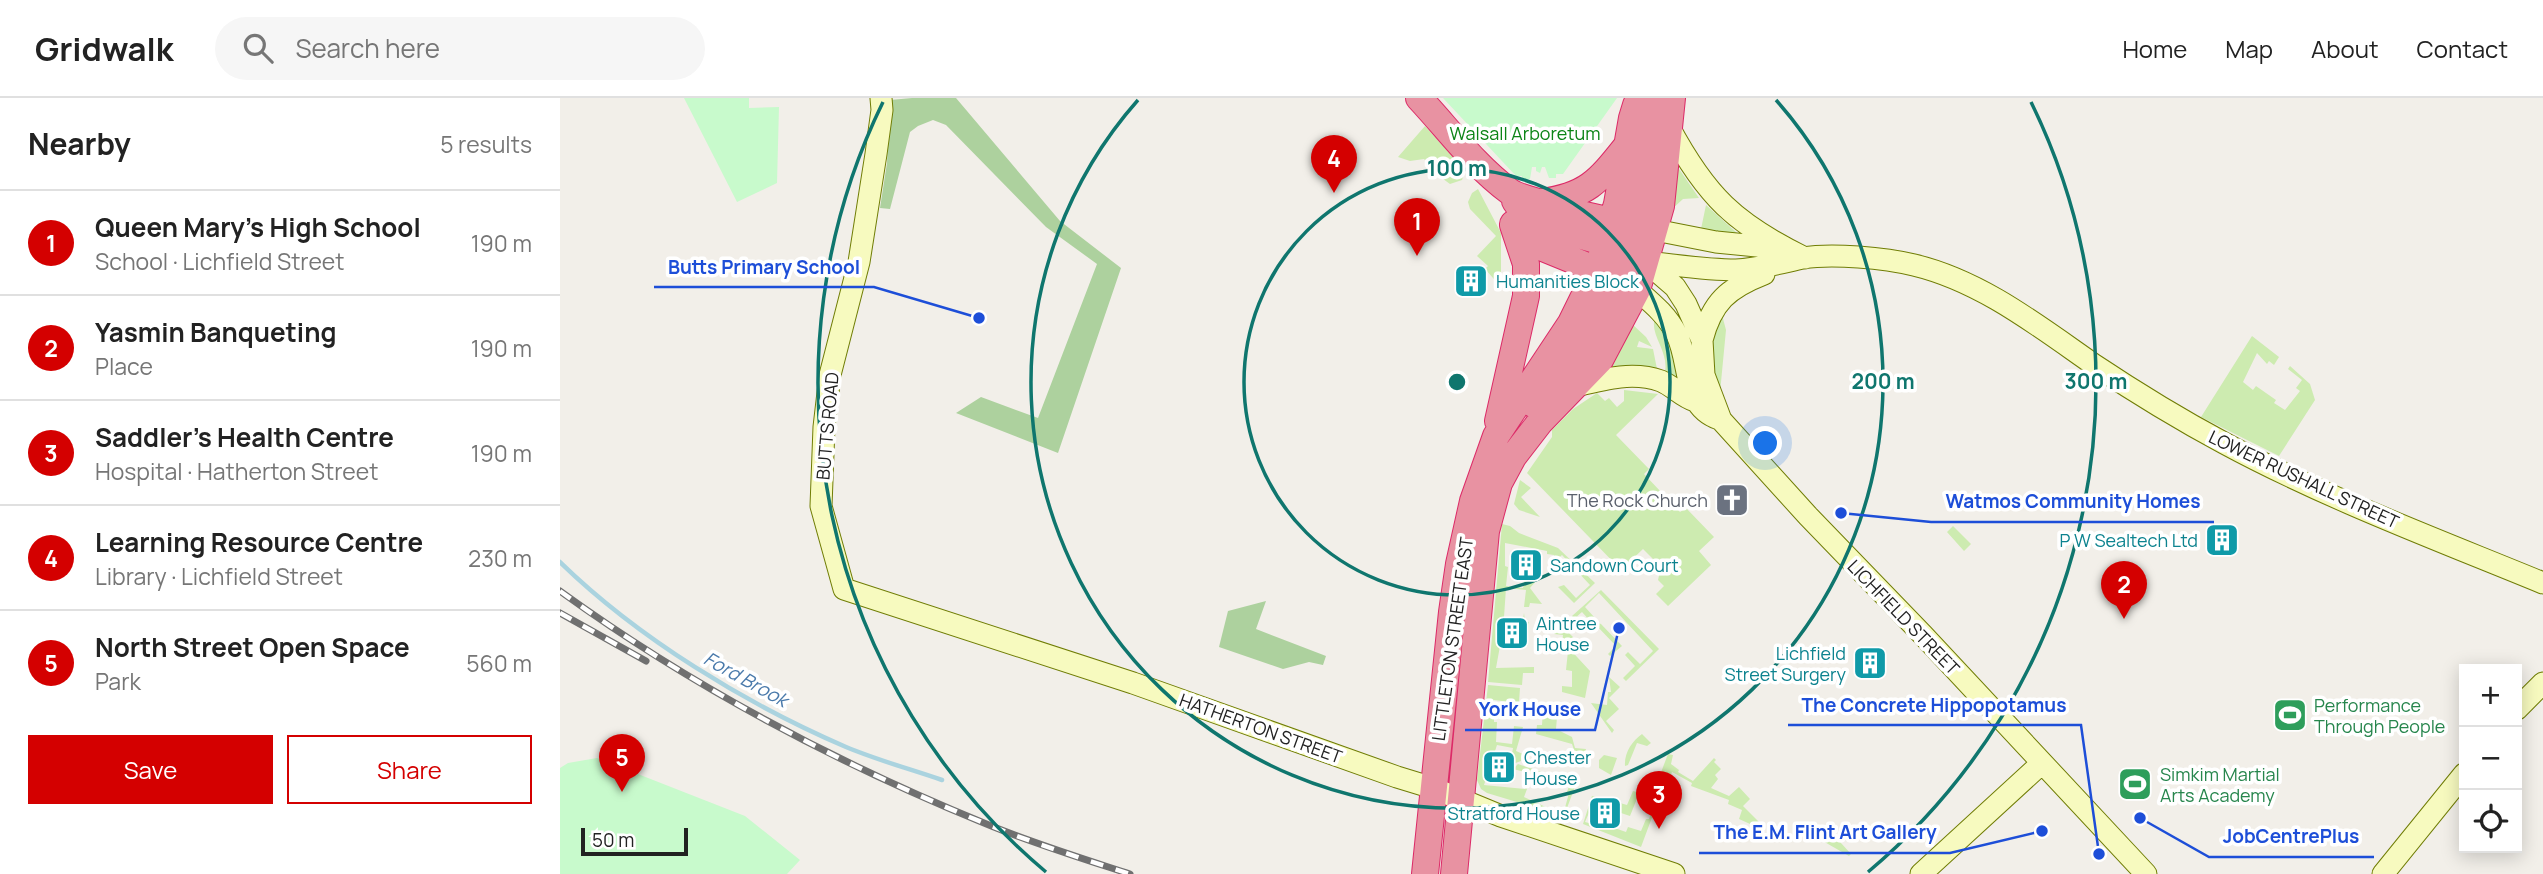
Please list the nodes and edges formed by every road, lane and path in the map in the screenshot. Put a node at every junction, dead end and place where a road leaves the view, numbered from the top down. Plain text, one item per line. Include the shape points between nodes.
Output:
1 (881, 98) edge
2 (1419, 98) edge
3 (1647, 98) edge
4 (1672, 98) edge
5 (1669, 127) junction
6 (1625, 147) junction
7 (1487, 172) junction
8 (1511, 193) junction
9 (1542, 202) junction
10 (1513, 225) junction
11 (1625, 253) junction
12 (1805, 258) junction
13 (1702, 340) junction
14 (1576, 386) junction
15 (1695, 401) junction
16 (1721, 420) junction
17 (1505, 423) junction
18 (2543, 583) edge
19 (844, 589) joint
20 (2543, 683) edge
21 (2522, 704) edge
22 (2042, 763) junction
23 (2459, 780) edge
24 (1433, 788) junction
25 (1461, 798) junction
26 (1425, 874) edge
27 (1454, 874) edge
28 (1674, 874) edge
29 (1921, 874) edge
30 (2146, 874) edge
31 (2383, 874) edge

1 - 19 street, BUTTS ROAD via 859,262 830,375 824,427 821,506
2 - 7 highway, LICHFIELD STREET
3 - 6 highway via 1636,105
3 - 11 highway via 1652,110 1641,191
4 - 5 highway
5 - 11 highway via 1666,177
5 - 12 street, LOWER RUSHALL STREET via 1711,193 1751,229
6 - 9 highway via 1588,189
6 - 11 highway
7 - 8 highway, LICHFIELD STREET
7 - 10 highway, LICHFIELD STREET via 1490,188
8 - 9 highway, LICHFIELD STREET
8 - 11 highway via 1527,218
9 - 11 highway, LICHFIELD STREET
10 - 11 highway, LICHFIELD STREET via 1550,252
10 - 17 highway via 1524,255 1527,282 1498,419
11 - 12 street, LOWER RUSHALL STREET via 1735,270
11 - 12 street, LOWER RUSHALL STREET via 1716,242 1783,249
11 - 13 street, LICHFIELD STREET via 1675,287
11 - 14 highway, LITTLETON STREET EAST via 1600,359
11 - 15 street, LICHFIELD STREET via 1674,328
11 - 17 highway, LITTLETON STREET EAST
12 - 13 street via 1747,280 1723,296
12 - 18 street, LOWER RUSHALL STREET via 1883,260 1954,278 2010,306 2223,443 2340,499
13 - 16 street, LICHFIELD STREET via 1704,375
14 - 15 street via 1621,376 1640,378 1659,381
14 - 25 highway, LITTLETON STREET EAST via 1525,438 1495,496 1486,531
15 - 16 street, LICHFIELD STREET
16 - 22 street, LICHFIELD STREET
17 - 24 highway, LITTLETON STREET EAST via 1473,500 1460,564
19 - 24 street, HATHERTON STREET via 1133,682
20 - 21 street
22 - 29 street
22 - 30 street, LICHFIELD STREET
23 - 31 street
24 - 25 street, HATHERTON STREET
24 - 26 highway, LITTLETON STREET EAST
25 - 27 highway, LITTLETON STREET EAST
25 - 28 street, HATHERTON STREET via 1501,816

